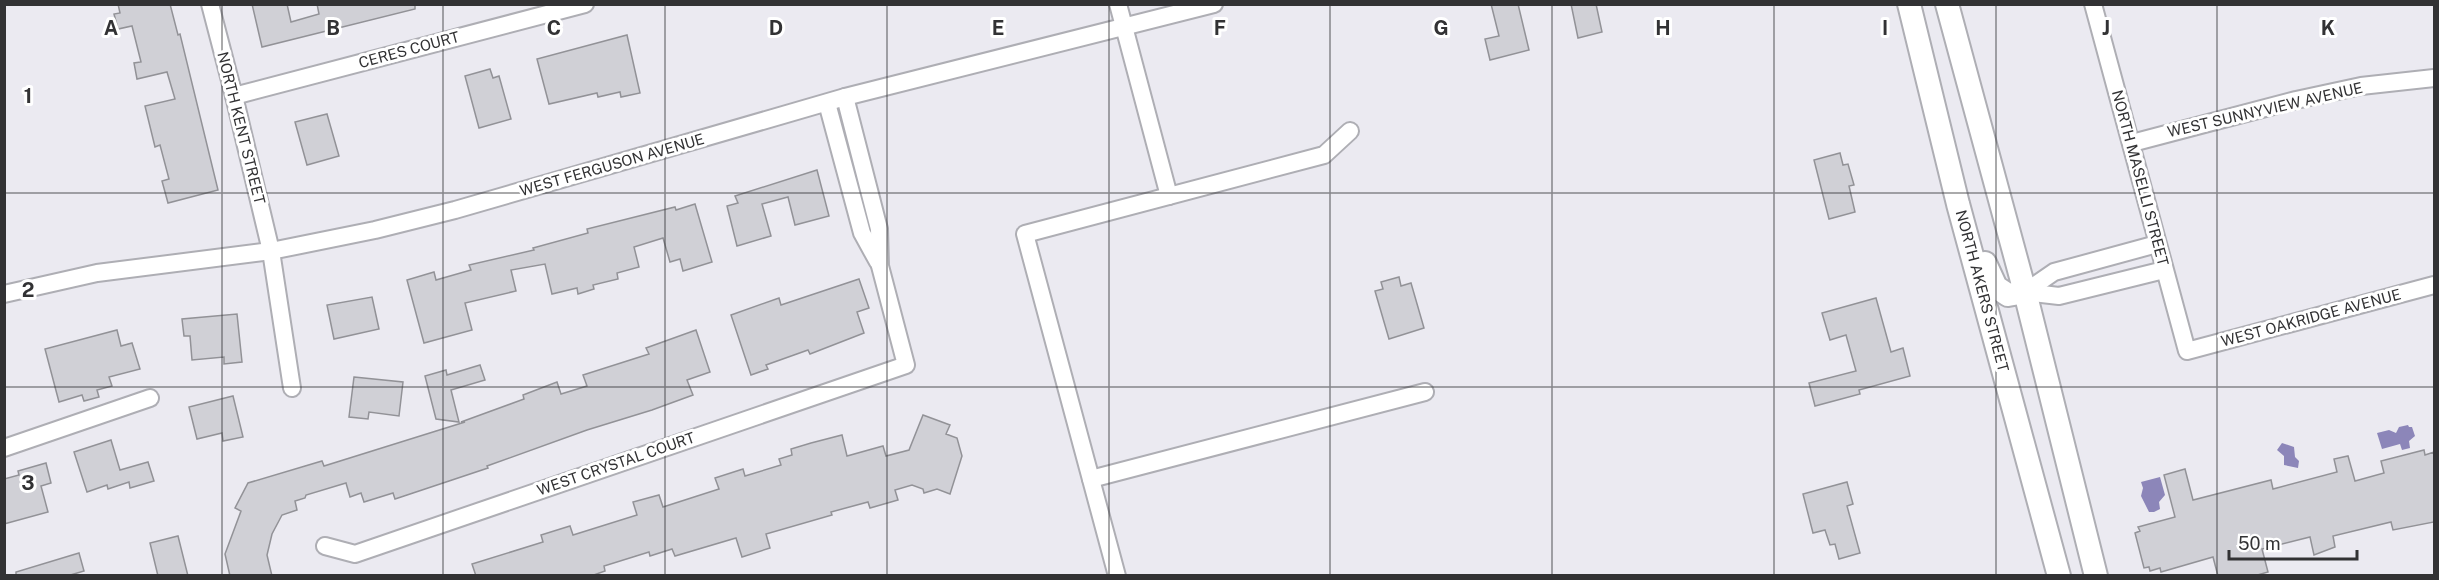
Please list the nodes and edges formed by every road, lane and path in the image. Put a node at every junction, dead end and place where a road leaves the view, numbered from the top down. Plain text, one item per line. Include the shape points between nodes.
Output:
1 (210, 4) edge
2 (585, 4) edge
3 (1118, 4) edge
4 (1214, 4) edge
5 (1909, 4) edge
6 (1947, 4) edge
7 (2093, 4) edge
8 (1124, 27) junction
9 (2434, 78) edge
10 (234, 96) junction
11 (845, 97) junction
12 (826, 103) junction
13 (1350, 131) dead end
14 (2132, 143) junction
15 (1169, 196) junction
16 (1958, 204) junction
17 (2157, 243) junction
18 (271, 252) junction
19 (2094, 261) junction
20 (880, 266) junction
21 (2164, 270) junction
22 (2434, 285) edge
23 (2101, 286) junction
24 (2025, 292) junction
25 (4, 294) edge
26 (2187, 351) joint
27 (292, 388) dead end
28 (1425, 392) dead end
29 (150, 398) dead end
30 (4, 448) edge
31 (1091, 479) junction
32 (325, 546) dead end
33 (2056, 566) edge
34 (1117, 576) edge
35 (2074, 576) edge
36 (2096, 576) edge

1 - 10 street, NORTH KENT STREET
2 - 10 street, CERES COURT
3 - 8 street
4 - 8 street, WEST FERGUSON AVENUE
5 - 16 main road, NORTH AKERS STREET
6 - 24 main road
7 - 14 street, NORTH MASELLI STREET
8 - 11 street, WEST FERGUSON AVENUE
8 - 15 street
9 - 14 street, WEST SUNNYVIEW AVENUE via 2361,86
10 - 18 street, NORTH KENT STREET
11 - 12 street, WEST FERGUSON AVENUE
11 - 20 street via 879,229
12 - 18 street, WEST FERGUSON AVENUE via 454,210
12 - 20 street via 862,233
13 - 15 street via 1324,155
14 - 17 street, NORTH MASELLI STREET
15 - 31 street via 1025,234
16 - 24 main road via 1996,287 2008,295
16 - 33 main road, NORTH AKERS STREET
17 - 19 street
17 - 21 street, NORTH MASELLI STREET
18 - 25 street, WEST FERGUSON AVENUE via 114,270
18 - 27 street, NORTH KENT STREET
19 - 23 street
19 - 24 street via 2054,272
20 - 32 street, WEST CRYSTAL COURT via 906,365 355,554
21 - 23 street
21 - 26 street, NORTH MASELLI STREET
22 - 26 street, WEST OAKRIDGE AVENUE
23 - 24 street via 2059,296
24 - 36 main road
28 - 31 street
29 - 30 street
31 - 34 street
33 - 35 main road via 2072,566

